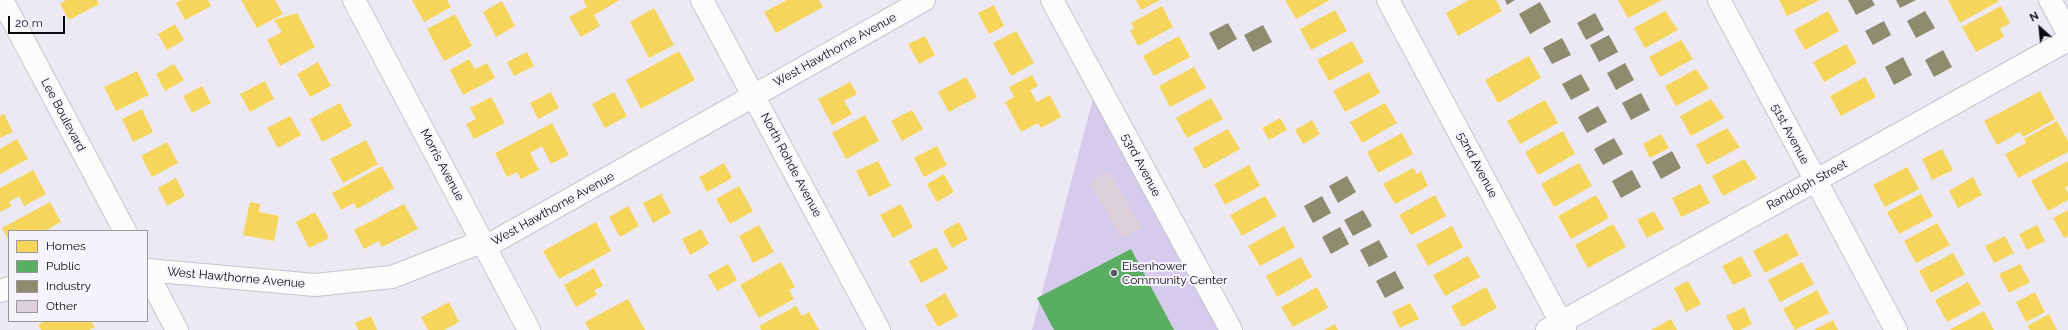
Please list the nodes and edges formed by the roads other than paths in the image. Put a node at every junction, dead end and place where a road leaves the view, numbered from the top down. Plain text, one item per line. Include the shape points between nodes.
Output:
1 (2, 0) edge
2 (354, 0) edge
3 (702, 0) edge
4 (924, 0) edge
5 (1052, 0) edge
6 (1388, 0) edge
7 (1719, 0) edge
8 (2050, 0) edge
9 (2068, 33) edge
10 (2068, 40) edge
11 (753, 96) junction
12 (1815, 181) junction
13 (124, 230) edge
14 (485, 247) junction
15 (148, 270) edge
16 (148, 275) edge
17 (1558, 327) edge
18 (177, 330) edge
19 (529, 330) edge
20 (879, 330) edge
21 (1230, 330) edge
22 (1896, 330) edge

1 - 13 street, Lee Boulevard
2 - 14 street, Morris Avenue
3 - 11 street, North Rohde Avenue
4 - 11 street, West Hawthorne Avenue
5 - 21 street, 53rd Avenue
6 - 17 street, 52nd Avenue
7 - 12 street, 51st Avenue
8 - 9 street
10 - 12 street, Randolph Street
11 - 14 street, West Hawthorne Avenue
11 - 20 street, North Rohde Avenue
12 - 17 street, Randolph Street
12 - 22 street, 51st Avenue
14 - 15 street, West Hawthorne Avenue via 481,242 392,277 315,285
14 - 19 street, Morris Avenue
16 - 18 street

